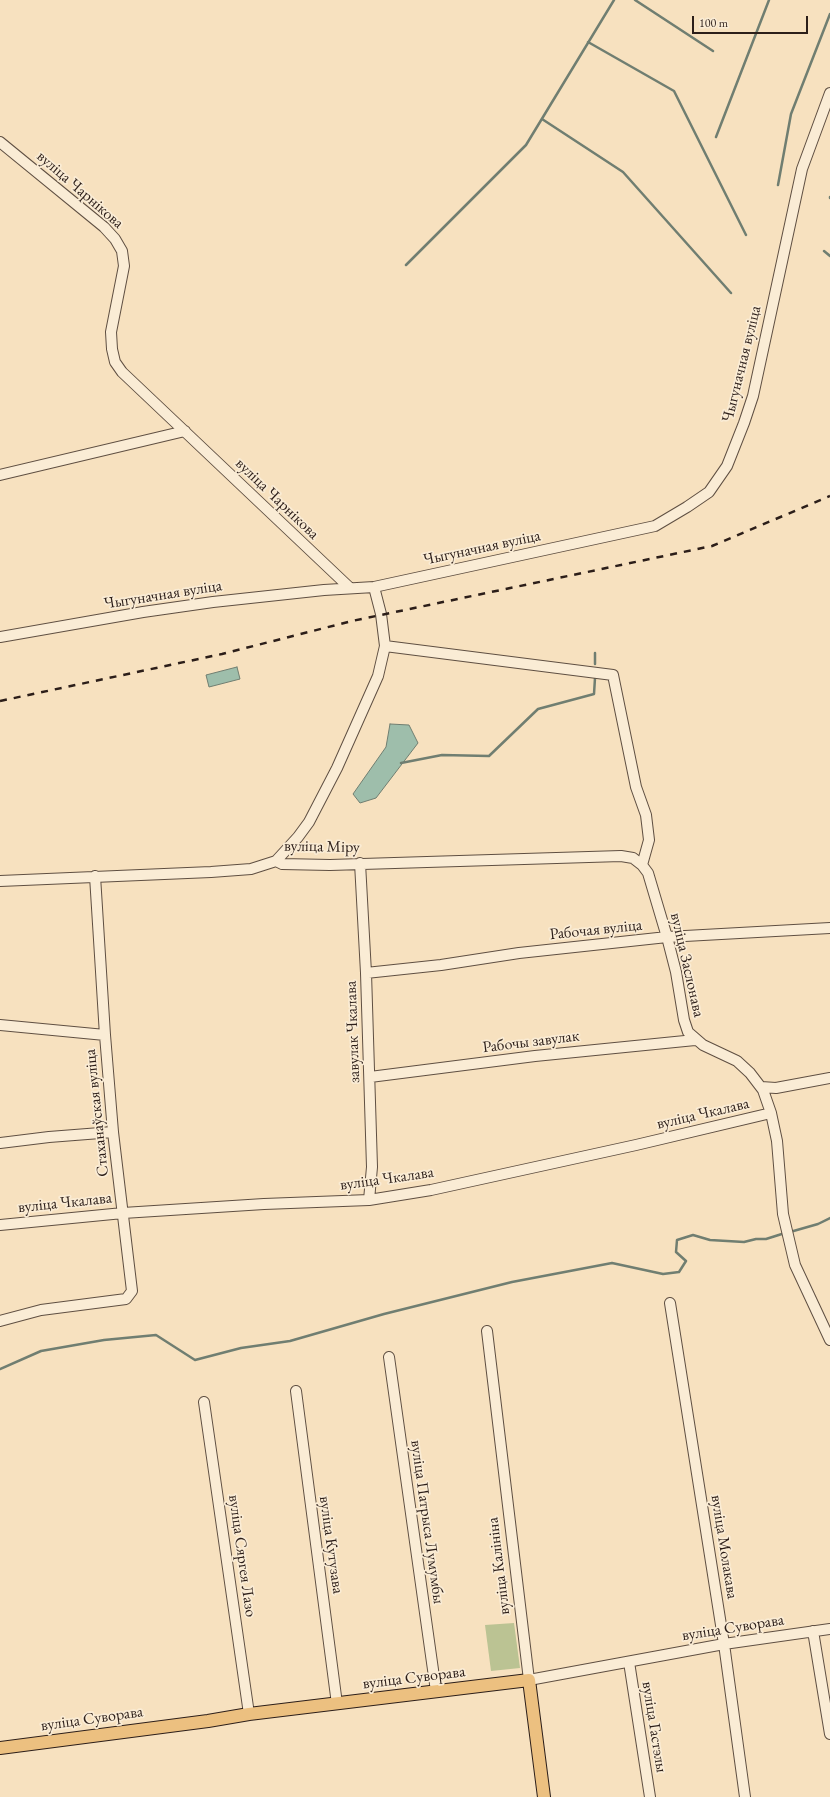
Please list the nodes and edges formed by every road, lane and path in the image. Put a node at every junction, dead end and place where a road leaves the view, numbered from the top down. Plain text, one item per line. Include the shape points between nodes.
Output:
1 (830, 93) edge
2 (0, 142) edge
3 (185, 431) junction
4 (0, 476) edge
5 (374, 586) junction
6 (350, 588) junction
7 (0, 637) edge
8 (385, 646) junction
9 (276, 861) junction
10 (360, 863) junction
11 (642, 865) junction
12 (96, 876) junction
13 (0, 881) edge
14 (830, 928) edge
15 (667, 937) junction
16 (366, 973) junction
17 (0, 1025) edge
18 (105, 1035) junction
19 (695, 1040) junction
20 (370, 1077) junction
21 (830, 1078) edge
22 (761, 1087) junction
23 (771, 1113) junction
24 (113, 1132) junction
25 (0, 1143) edge
26 (369, 1200) junction
27 (123, 1212) junction
28 (0, 1224) edge
29 (670, 1303) dead end
30 (0, 1321) edge
31 (487, 1330) dead end
32 (830, 1340) edge
33 (389, 1357) dead end
34 (296, 1391) dead end
35 (204, 1402) dead end
36 (830, 1628) edge
37 (813, 1631) junction
38 (724, 1644) junction
39 (629, 1662) junction
40 (529, 1680) junction
41 (436, 1691) junction
42 (337, 1704) junction
43 (249, 1714) junction
44 (830, 1734) edge
45 (0, 1748) edge
46 (544, 1797) edge
47 (650, 1797) edge
48 (745, 1797) edge

1 - 5 street, Чыгуначная вуліца via 802,169 753,396 727,466 708,492 655,526
2 - 3 street, вуліца Чарнікова via 115,238 122,251 124,266 111,332 115,362 122,372
3 - 4 street
3 - 6 street, вуліца Чарнікова
5 - 6 street, Чыгуначная вуліца
5 - 8 street
6 - 7 street, Чыгуначная вуліца via 213,602
8 - 9 street via 378,676 337,768 305,827
8 - 11 street via 613,675 636,787 646,815 649,840
9 - 10 street, вуліца Міру via 282,864
9 - 12 street, вуліца Міру via 251,869
10 - 11 street, вуліца Міру via 621,856 633,858
10 - 16 street, завулак Чкалава
11 - 15 street, вуліца Заслонава via 648,873
12 - 13 street, вуліца Міру
12 - 18 street, Стаханаўская вуліца
14 - 15 street, Рабочая вуліца
15 - 16 street, Рабочая вуліца
15 - 19 street, вуліца Заслонава via 684,1020 688,1032
16 - 20 street, завулак Чкалава
17 - 18 street, Стаханаўская вуліца
18 - 24 street, Стаханаўская вуліца
19 - 20 street, Рабочы завулак via 535,1056
19 - 22 street, вуліца Заслонава via 737,1061
20 - 26 street, завулак Чкалава via 372,1167
21 - 22 street via 776,1088
22 - 23 street, вуліца Заслонава
23 - 26 street, вуліца Чкалава via 431,1190
23 - 32 street, вуліца Заслонава via 777,1142 783,1214 795,1265
24 - 25 street
24 - 27 street, Стаханаўская вуліца
26 - 27 street, вуліца Чкалава
27 - 28 street, вуліца Чкалава
27 - 30 street, Стаханаўская вуліца via 132,1291 126,1299 41,1310
29 - 38 street, вуліца Молакава
31 - 40 street, вуліца Калініна
33 - 41 street, вуліца Патрыса Лумумбы
34 - 42 street, вуліца Кутузава
35 - 43 street, вуліца Сяргея Лазо
36 - 37 street, вуліца Суворава
37 - 38 street, вуліца Суворава
37 - 44 street
38 - 39 street, вуліца Суворава
38 - 48 street, вуліца Молакава
39 - 40 street, вуліца Суворава
39 - 47 street, вуліца Гастэлы
40 - 41 main road, вуліца Суворава
40 - 46 main road, вуліца Калініна
41 - 42 main road, вуліца Суворава
42 - 43 main road, вуліца Суворава
43 - 45 main road, вуліца Суворава

